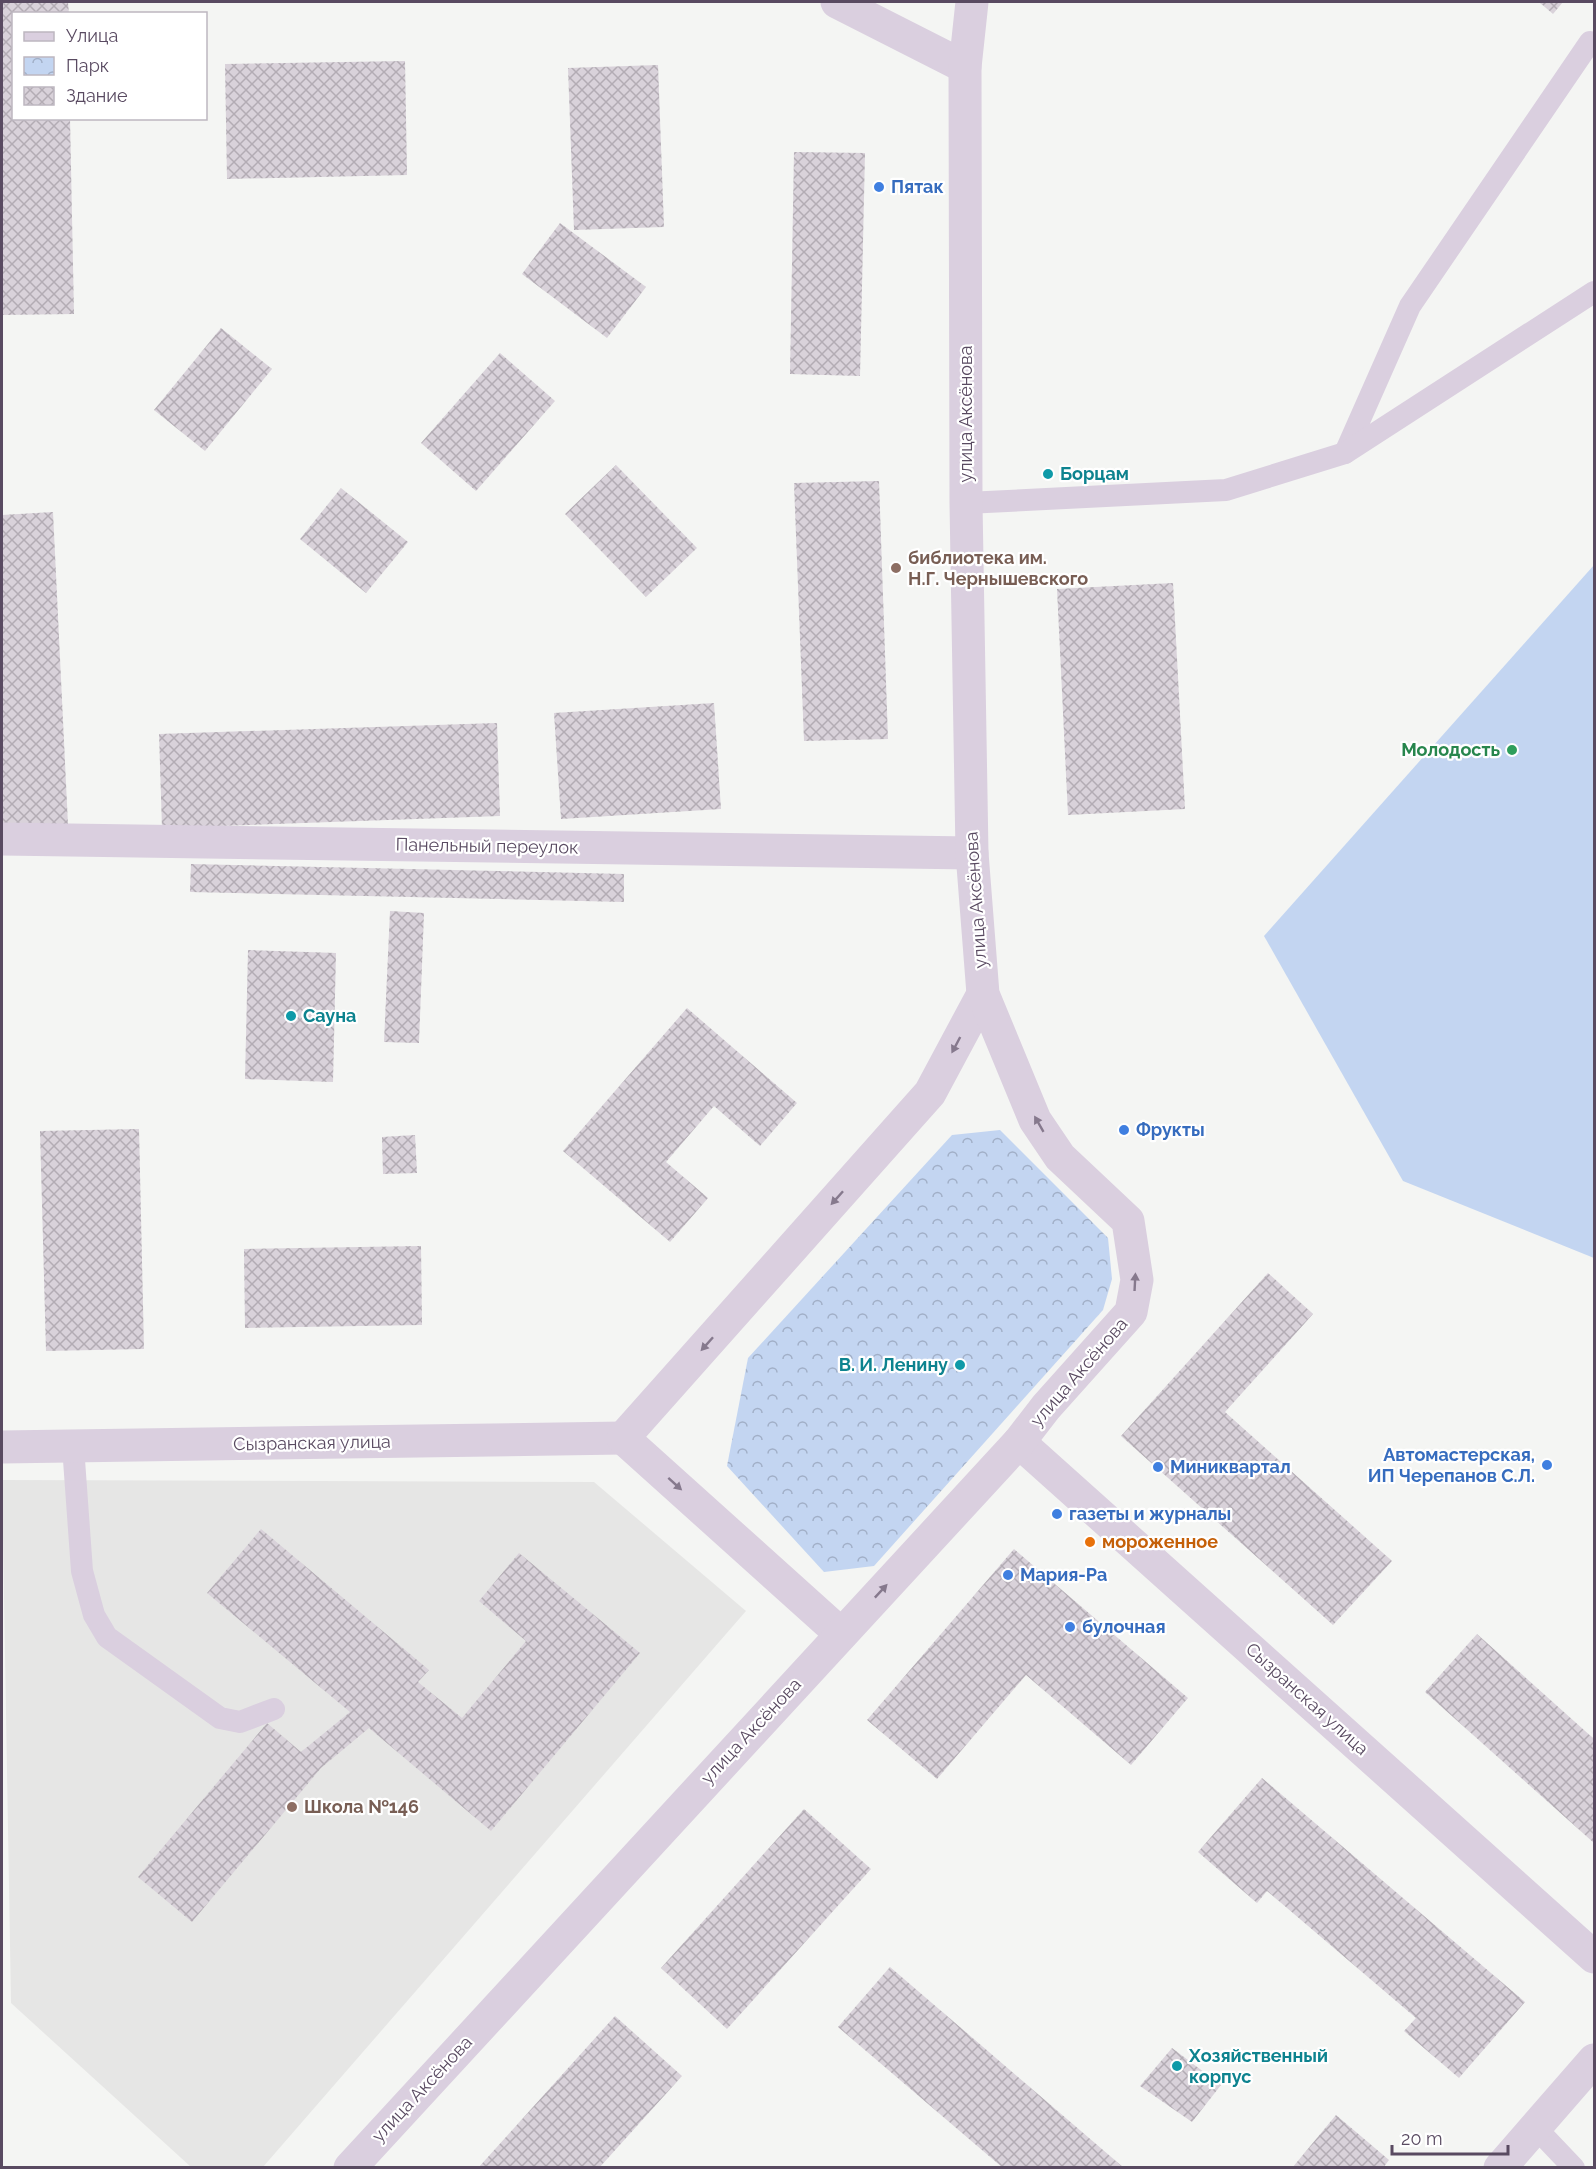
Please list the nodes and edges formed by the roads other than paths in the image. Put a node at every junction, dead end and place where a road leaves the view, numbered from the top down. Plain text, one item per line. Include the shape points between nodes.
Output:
1 (837, 2) edge
2 (972, 2) edge
3 (1590, 42) dead end
4 (965, 67) junction
5 (1594, 292) edge
6 (1345, 453) junction
7 (966, 503) junction
8 (2, 839) edge
9 (972, 853) junction
10 (983, 994) junction
11 (623, 1438) junction
12 (1019, 1442) junction
13 (73, 1446) junction
14 (2, 1447) edge
15 (841, 1634) junction
16 (274, 1709) dead end
17 (1594, 1957) edge
18 (1594, 2060) edge
19 (1535, 2127) junction
20 (350, 2168) edge
21 (1500, 2168) edge
22 (1574, 2168) edge

1 - 4 street
2 - 4 street, улица Аксёнова
3 - 6 lane via 1410,306
4 - 7 street, улица Аксёнова
5 - 6 lane
6 - 7 lane via 1226,490
7 - 9 street, улица Аксёнова
8 - 9 street, Панельный переулок
9 - 10 street, улица Аксёнова
10 -> 11 street via 930,1093
12 -> 10 street, улица Аксёнова via 1131,1312 1137,1280 1128,1221 1060,1157 1035,1120
11 - 13 street, Сызранская улица
11 -> 15 street
15 -> 12 street, улица Аксёнова
12 - 17 street, Сызранская улица
13 - 14 street, Сызранская улица
13 - 16 lane via 82,1571 93,1615 107,1637 220,1718 240,1722
15 - 20 street, улица Аксёнова
18 - 19 street
19 - 21 street
19 - 22 lane

